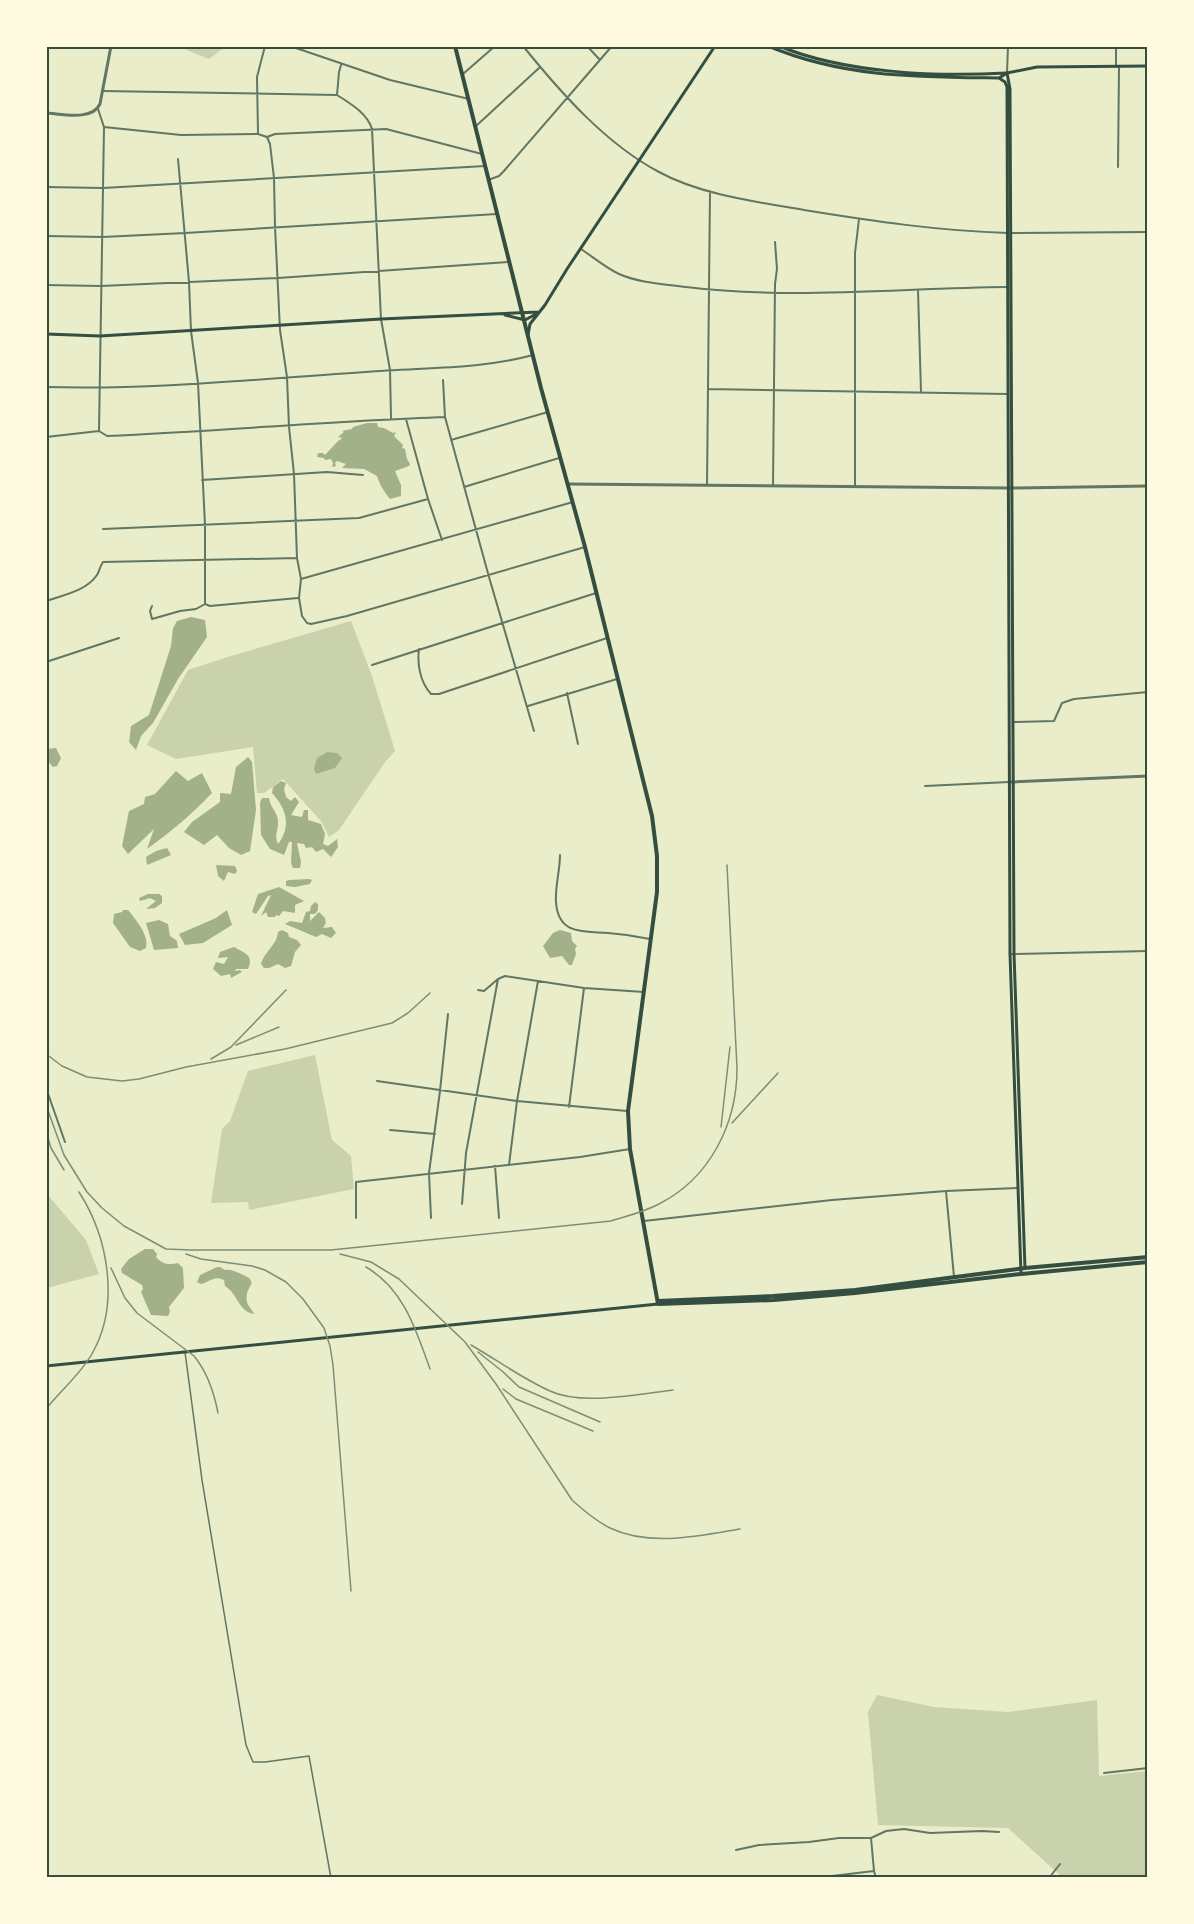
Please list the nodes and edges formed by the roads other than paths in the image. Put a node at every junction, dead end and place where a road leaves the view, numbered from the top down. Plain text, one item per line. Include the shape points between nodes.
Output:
1 (111, 46) edge
2 (265, 46) edge
3 (290, 46) edge
4 (455, 46) edge
5 (495, 46) edge
6 (523, 46) edge
7 (587, 46) edge
8 (612, 46) edge
9 (715, 46) edge
10 (768, 46) edge
11 (779, 46) edge
12 (1008, 46) edge
13 (1116, 46) edge
14 (298, 47) edge
15 (600, 60) junction
16 (341, 65) junction
17 (1117, 66) junction
18 (1148, 66) edge
19 (540, 67) junction
20 (462, 74) junction
21 (1002, 75) junction
22 (103, 91) junction
23 (257, 93) junction
24 (337, 95) junction
25 (568, 97) junction
26 (469, 99) junction
27 (98, 109) junction
28 (46, 113) edge
29 (104, 127) junction
30 (475, 127) junction
31 (372, 129) junction
32 (258, 134) junction
33 (267, 137) junction
34 (482, 154) junction
35 (178, 159) dead end
36 (640, 160) junction
37 (485, 166) junction
38 (1118, 167) dead end
39 (374, 172) junction
40 (274, 178) junction
41 (488, 180) junction
42 (182, 184) junction
43 (46, 187) edge
44 (104, 188) junction
45 (710, 191) junction
46 (497, 214) junction
47 (859, 219) junction
48 (377, 222) junction
49 (274, 227) junction
50 (1148, 232) edge
51 (186, 233) junction
52 (1009, 233) junction
53 (46, 236) edge
54 (103, 237) junction
55 (775, 242) dead end
56 (581, 249) junction
57 (509, 261) junction
58 (380, 270) junction
59 (278, 278) junction
60 (189, 282) junction
61 (46, 285) edge
62 (101, 286) junction
63 (1010, 287) junction
64 (918, 289) junction
65 (709, 290) junction
66 (775, 292) junction
67 (855, 292) junction
68 (539, 312) junction
69 (523, 313) junction
70 (500, 314) junction
71 (381, 319) junction
72 (525, 320) junction
73 (280, 325) junction
74 (191, 332) junction
75 (46, 334) edge
76 (528, 335) junction
77 (100, 336) junction
78 (533, 355) junction
79 (390, 370) junction
80 (287, 377) junction
81 (443, 380) dead end
82 (198, 384) junction
83 (46, 387) edge
84 (99, 388) junction
85 (708, 390) junction
86 (774, 392) junction
87 (855, 392) junction
88 (921, 392) junction
89 (1010, 394) junction
90 (548, 412) junction
91 (445, 417) junction
92 (391, 418) junction
93 (406, 419) junction
94 (289, 427) junction
95 (200, 430) junction
96 (99, 431) junction
97 (46, 437) edge
98 (451, 440) junction
99 (560, 458) junction
100 (294, 474) junction
101 (363, 475) dead end
102 (202, 480) junction
103 (568, 484) junction
104 (706, 485) junction
105 (464, 486) junction
106 (773, 486) junction
107 (1148, 486) edge
108 (855, 487) junction
109 (1011, 488) junction
110 (428, 499) junction
111 (573, 502) junction
112 (296, 522) junction
113 (205, 525) junction
114 (104, 529) dead end
115 (476, 529) junction
116 (442, 540) junction
117 (585, 547) junction
118 (297, 558) junction
119 (206, 559) junction
120 (489, 575) junction
121 (301, 579) junction
122 (596, 593) junction
123 (299, 598) junction
124 (46, 601) edge
125 (205, 604) junction
126 (152, 606) dead end
127 (503, 623) junction
128 (119, 638) dead end
129 (608, 638) junction
130 (419, 649) junction
131 (46, 662) edge
132 (372, 665) dead end
133 (516, 667) junction
134 (618, 679) junction
135 (1148, 692) edge
136 (567, 693) junction
137 (528, 706) junction
138 (1011, 722) junction
139 (534, 731) dead end
140 (578, 744) dead end
141 (1148, 776) edge
142 (1011, 782) junction
143 (925, 786) dead end
144 (560, 855) dead end
145 (650, 939) junction
146 (1148, 951) edge
147 (1012, 954) junction
148 (498, 979) junction
149 (538, 981) junction
150 (584, 988) junction
151 (478, 990) dead end
152 (644, 992) junction
153 (448, 1014) dead end
154 (377, 1081) dead end
155 (46, 1088) edge
156 (440, 1091) junction
157 (476, 1095) junction
158 (517, 1101) junction
159 (568, 1107) junction
160 (628, 1111) junction
161 (390, 1130) dead end
162 (435, 1134) junction
163 (65, 1142) dead end
164 (630, 1149) junction
165 (509, 1165) junction
166 (495, 1167) junction
167 (463, 1170) junction
168 (429, 1173) junction
169 (1020, 1187) junction
170 (946, 1191) junction
171 (462, 1204) dead end
172 (356, 1218) dead end
173 (430, 1218) dead end
174 (499, 1218) dead end
175 (644, 1221) junction
176 (1148, 1257) edge
177 (1148, 1262) edge
178 (1023, 1271) junction
179 (954, 1277) junction
180 (658, 1302) junction
181 (185, 1351) junction
182 (46, 1366) edge
183 (1148, 1768) edge
184 (1104, 1773) dead end
185 (999, 1832) dead end
186 (871, 1838) junction
187 (736, 1850) dead end
188 (1060, 1864) dead end
189 (874, 1871) junction
190 (331, 1878) edge
191 (814, 1878) edge
192 (876, 1878) edge
193 (1049, 1878) edge

1 - 22 street
2 - 23 street
3 - 14 street
4 - 20 main road
5 - 20 street
6 - 19 street
7 - 15 street
8 - 15 street
9 - 36 main road
10 - 21 main road via 813,62 865,73 909,77
11 - 21 main road via 841,63 888,70
12 - 21 street
13 - 17 street
14 - 16 street
15 - 25 street
16 - 24 street
16 - 26 street
17 - 18 main road
17 - 21 main road via 1037,67
17 - 38 street
19 - 25 street
19 - 30 street
20 - 26 main road
21 - 52 main road via 1007,87
21 - 52 main road via 1009,81
22 - 23 street
22 - 27 street
23 - 24 street
23 - 32 street
24 - 31 street via 355,107
25 - 36 street via 587,118
25 - 41 street via 503,172
26 - 30 main road
27 - 28 street via 83,114
27 - 29 street
29 - 32 street via 181,135
29 - 44 street
30 - 34 main road
31 - 33 street
31 - 34 street via 386,129
31 - 39 street
32 - 33 street
33 - 40 street
34 - 37 main road
35 - 42 street
36 - 45 street via 668,176
36 - 56 main road
37 - 39 street
37 - 41 main road
39 - 40 street
39 - 48 street
40 - 42 street
40 - 49 street
41 - 46 main road
42 - 44 street
42 - 51 street
43 - 44 street
44 - 54 street
45 - 47 street
45 - 65 street
46 - 48 street
46 - 57 main road
47 - 52 street via 942,230
47 - 67 street
48 - 49 street
48 - 58 street
49 - 51 street
49 - 59 street
50 - 52 street
51 - 54 street
51 - 60 street
52 - 63 main road
53 - 54 street
54 - 62 street
55 - 66 street
56 - 65 street via 630,278
56 - 68 main road
57 - 58 street
57 - 69 main road
58 - 59 street
58 - 71 street
59 - 60 street
59 - 73 street
60 - 62 street
60 - 74 street
61 - 62 street
62 - 77 street
63 - 64 street
63 - 89 main road
64 - 67 street
64 - 88 street
65 - 66 street
65 - 85 street
66 - 67 street
66 - 86 street
67 - 87 street
68 - 69 main road
68 - 72 main road
68 - 76 main road
69 - 70 main road
69 - 72 main road
70 - 71 main road
70 - 72 main road
71 - 73 main road
71 - 79 street
72 - 76 main road
73 - 74 main road
73 - 80 street
74 - 77 main road
74 - 82 street
75 - 77 main road
76 - 78 main road
77 - 84 street
78 - 79 street via 476,366
78 - 90 main road
79 - 80 street
79 - 92 street
80 - 82 street
80 - 94 street
81 - 91 street
82 - 84 street
82 - 95 street
83 - 84 street
84 - 96 street
85 - 86 street
85 - 104 street
86 - 87 street
86 - 106 street
87 - 88 street
87 - 108 street
88 - 89 street
89 - 109 main road
90 - 98 street
90 - 99 main road
91 - 93 street
91 - 98 street
92 - 93 street
92 - 94 street
93 - 110 street
94 - 95 street
94 - 100 street
95 - 96 street via 107,436
95 - 102 street
96 - 97 street
98 - 105 street
99 - 103 main road
99 - 105 street
100 - 101 street
100 - 102 street
100 - 112 street
102 - 113 street
103 - 104 street
103 - 111 main road
104 - 106 street
105 - 115 street
106 - 108 street
107 - 109 street
108 - 109 street
109 - 138 main road
110 - 112 street via 359,518
110 - 116 street
111 - 115 street
111 - 117 main road
112 - 113 street
112 - 118 street
113 - 114 street
113 - 119 street
115 - 116 street
115 - 120 street
116 - 121 street
117 - 120 street
117 - 122 main road
118 - 119 street
118 - 121 street
119 - 124 street via 101,563 90,582
119 - 125 street
120 - 123 street via 311,624 302,616
120 - 127 street
121 - 123 street
122 - 127 street
122 - 129 main road
123 - 125 street
125 - 126 street via 152,619
127 - 130 street
127 - 133 street
128 - 131 street
129 - 133 street
129 - 134 main road
130 - 132 street
130 - 133 street via 418,663 431,694
133 - 137 street
134 - 136 street
134 - 145 main road via 652,816 657,856
135 - 138 street via 1074,699 1062,704 1054,721
136 - 137 street
136 - 140 street
137 - 139 street
138 - 142 main road
141 - 142 street
142 - 143 street
142 - 147 main road
144 - 145 street via 556,903 568,927
145 - 152 main road
146 - 147 street
147 - 169 main road
148 - 149 street via 505,976
148 - 151 street via 483,991
148 - 157 street
149 - 150 street
149 - 158 street
150 - 152 street
150 - 159 street
152 - 160 main road
153 - 156 street
154 - 156 street
155 - 163 street
156 - 157 street
156 - 162 street
157 - 158 street
157 - 167 street
158 - 159 street
158 - 165 street
159 - 160 street
160 - 164 main road
161 - 162 street
162 - 168 street
164 - 165 street
164 - 175 main road
165 - 166 street
166 - 167 street
166 - 174 street
167 - 168 street
167 - 171 street
168 - 172 street via 356,1182
168 - 173 street
169 - 170 street
169 - 178 main road
170 - 175 street
170 - 179 street
175 - 180 main road
176 - 178 main road
177 - 178 main road
178 - 179 main road
178 - 180 main road via 774,1300
179 - 180 main road via 784,1296
180 - 181 main road
181 - 182 main road
181 - 190 lane via 246,1745 253,1762 309,1756
183 - 184 street
185 - 186 street via 930,1833 904,1829
186 - 187 street
186 - 189 street
188 - 193 street
189 - 191 street
189 - 192 street

